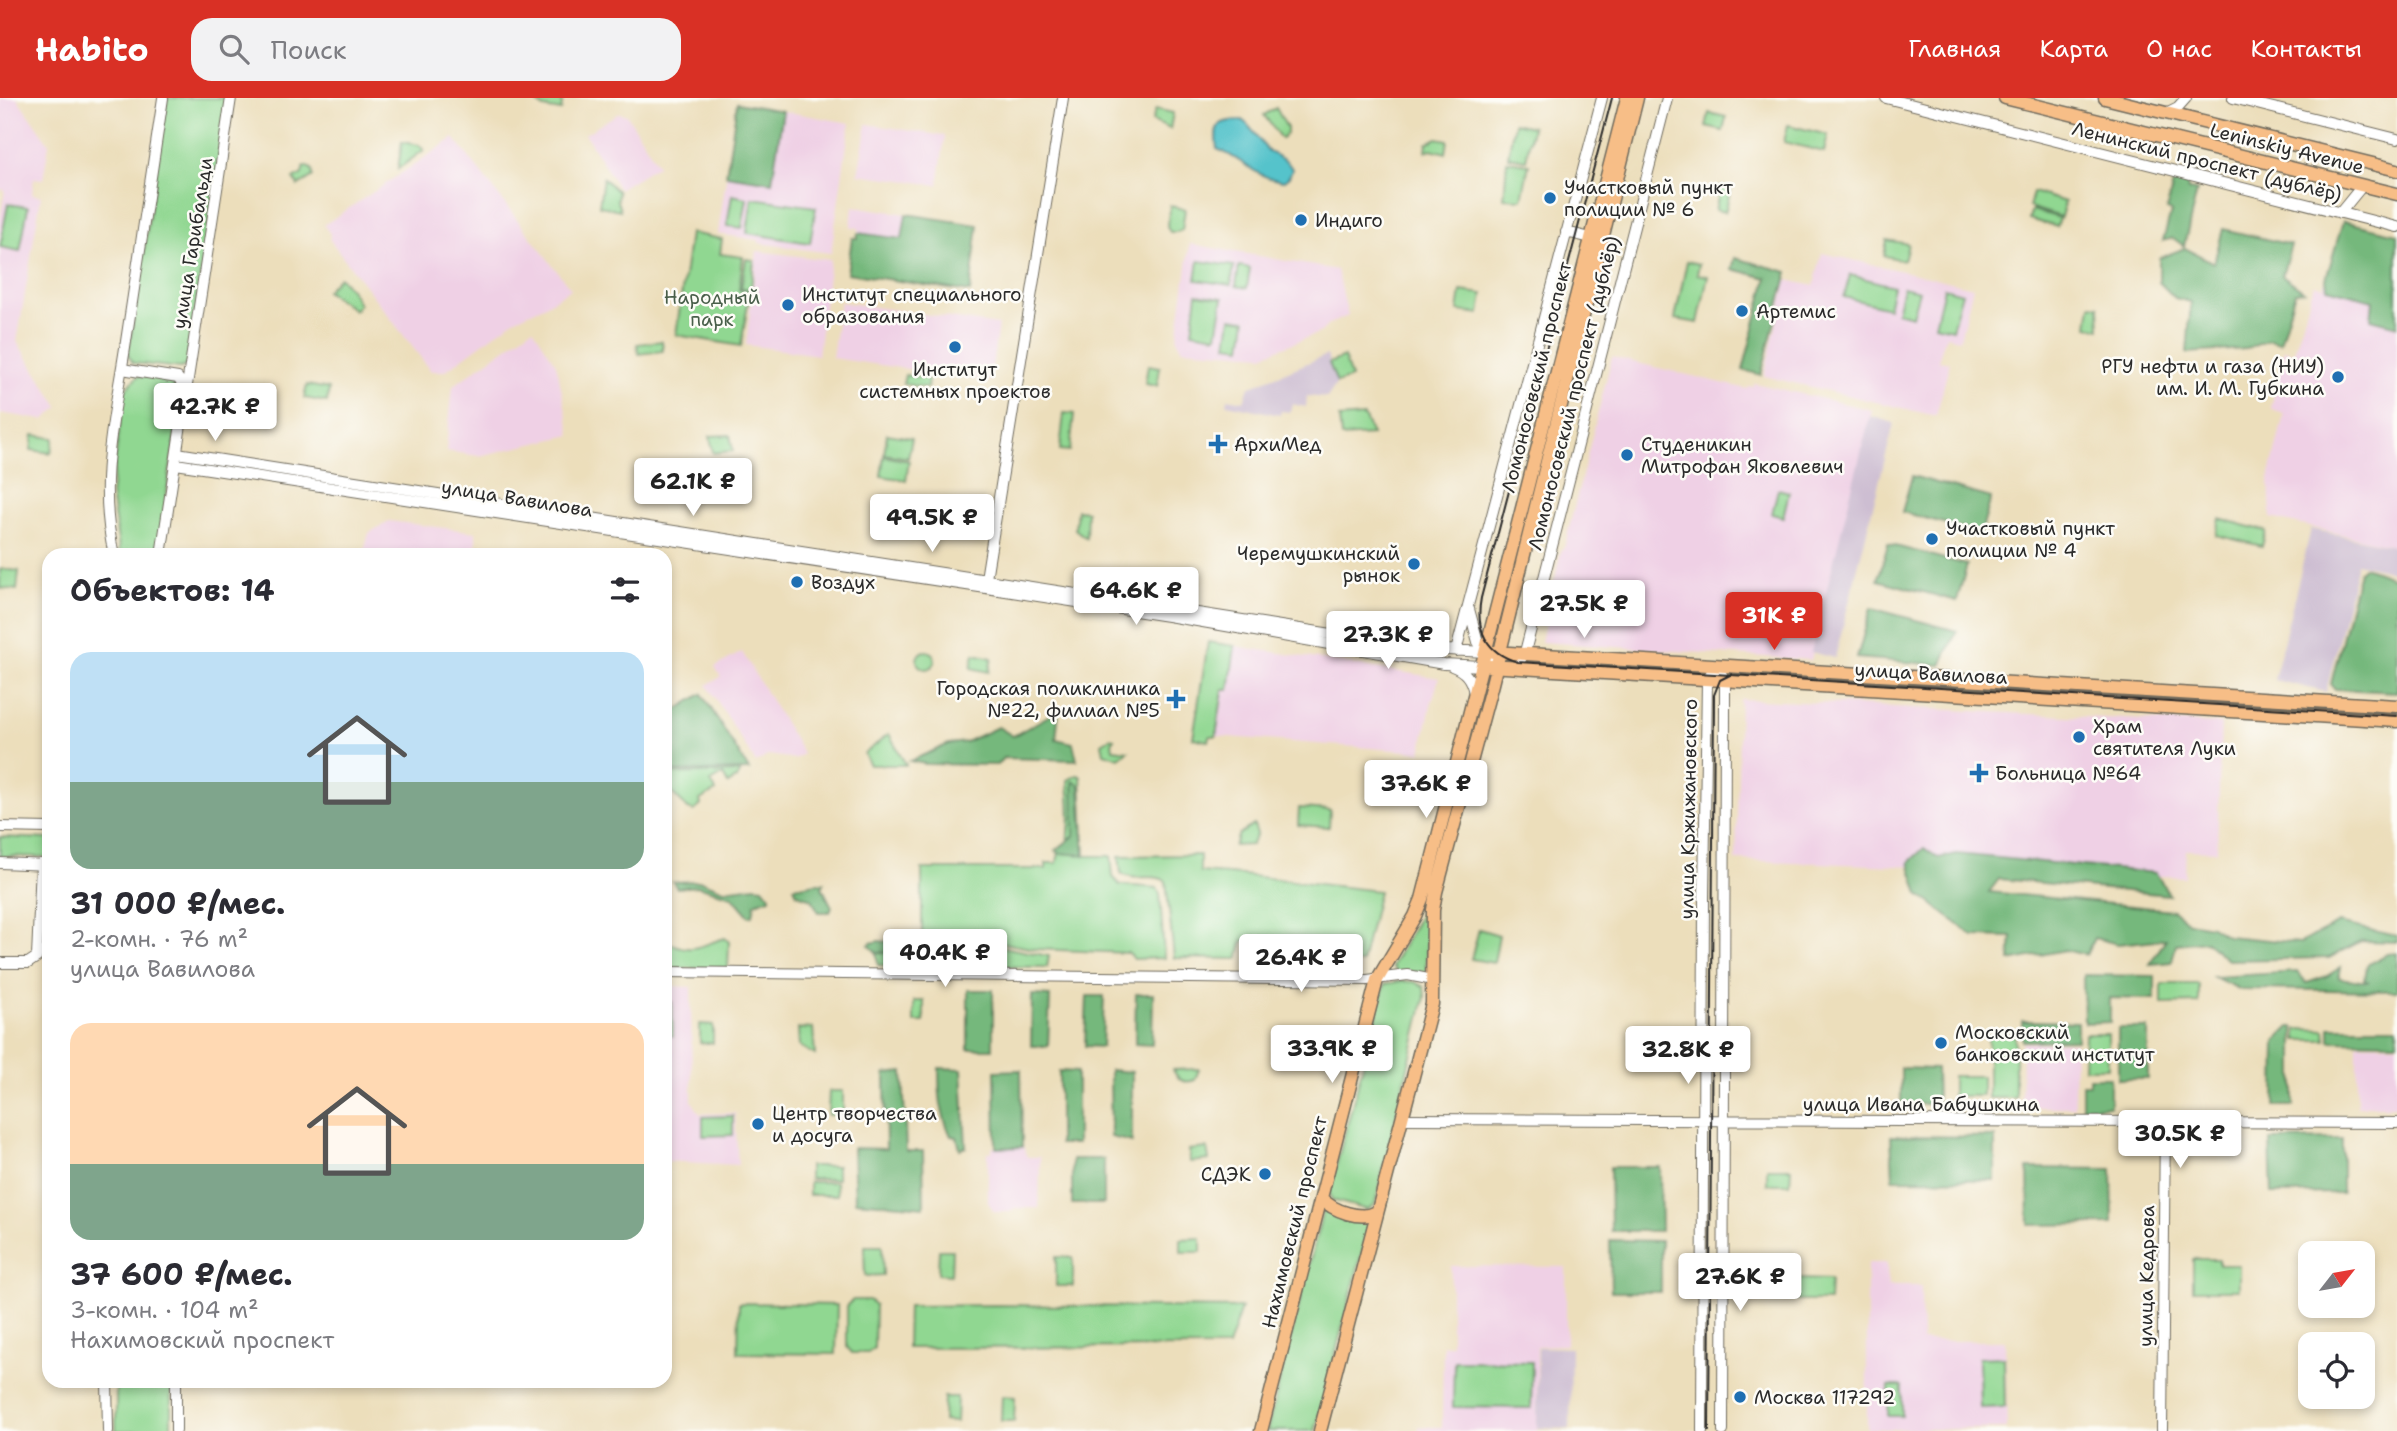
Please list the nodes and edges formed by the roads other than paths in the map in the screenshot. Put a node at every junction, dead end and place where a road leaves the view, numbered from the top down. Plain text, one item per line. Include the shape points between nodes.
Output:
1 (163, 98) edge
2 (231, 98) edge
3 (1063, 98) edge
4 (1602, 98) edge
5 (1627, 98) edge
6 (1637, 98) edge
7 (1667, 98) edge
8 (1886, 98) edge
9 (2005, 98) edge
10 (2105, 98) edge
11 (2186, 98) edge
12 (2233, 98) edge
13 (2165, 113) junction
14 (2397, 139) edge
15 (2397, 170) edge
16 (2362, 186) junction
17 (2397, 194) edge
18 (2340, 213) junction
19 (2397, 227) edge
20 (1566, 232) junction
21 (1591, 238) junction
22 (122, 369) junction
23 (187, 393) junction
24 (176, 458) junction
25 (112, 548) edge
26 (162, 548) edge
27 (985, 584) junction
28 (1469, 608) junction
29 (1414, 646) junction
30 (1456, 651) junction
31 (1525, 652) junction
32 (1487, 655) junction
33 (1414, 659) junction
34 (1444, 664) junction
35 (1717, 665) junction
36 (1496, 666) junction
37 (1512, 667) junction
38 (1707, 680) junction
39 (1725, 681) junction
40 (1492, 684) junction
41 (1474, 693) junction
42 (2397, 706) edge
43 (2397, 721) edge
44 (0, 827) edge
45 (42, 828) edge
46 (0, 863) edge
47 (42, 864) edge
48 (42, 899) edge
49 (0, 963) edge
50 (672, 972) edge
51 (1377, 979) junction
52 (1433, 980) junction
53 (1402, 1118) junction
54 (1704, 1119) junction
55 (1726, 1120) junction
56 (2165, 1122) junction
57 (2397, 1123) edge
58 (1321, 1198) junction
59 (1377, 1212) junction
60 (107, 1388) edge
61 (176, 1388) edge
62 (108, 1431) edge
63 (176, 1431) edge
64 (1261, 1431) edge
65 (1320, 1431) edge
66 (1702, 1431) edge
67 (1723, 1431) edge
68 (2162, 1431) edge

1 - 22 street
2 - 23 street, улица Гарибальди
3 - 27 street
4 - 20 street
5 - 21 main road, Ломоносовский проспект
6 - 32 main road, Ломоносовский проспект
7 - 31 street, Ломоносовский проспект (дублёр)
8 - 18 street, Ленинский проспект (дублёр)
9 - 16 main road, Leninskiy Avenue
10 - 13 main road, Leninskiy Avenue
11 - 13 street
12 - 14 street
13 - 15 main road, Leninskiy Avenue
16 - 17 main road, Leninskiy Avenue
16 - 18 street
18 - 19 street, Ленинский проспект (дублёр)
20 - 21 street
20 - 28 street
21 - 32 main road, Ломоносовский проспект
22 - 23 street via 178,377
22 - 25 street via 105,488
23 - 24 street, улица Гарибальди
24 - 26 street, улица Гарибальди
24 - 27 street, улица Вавилова
27 - 29 street, улица Вавилова
27 - 33 street, улица Вавилова
28 - 30 street
28 - 32 street
29 - 30 street, улица Вавилова
29 - 33 street via 1421,655
30 - 32 street, улица Вавилова
31 - 32 main road, улица Вавилова
31 - 35 main road, улица Вавилова
31 - 37 street, Ломоносовский проспект (дублёр)
32 - 34 street, улица Вавилова
32 - 36 main road, улица Вавилова
32 - 41 main road, Нахимовский проспект
33 - 34 street, улица Вавилова
34 - 41 street via 1466,673
35 - 38 street, улица Кржижановского
35 - 39 street, улица Кржижановского
35 - 42 main road, улица Вавилова
36 - 37 main road, улица Вавилова
36 - 40 main road
37 - 38 main road, улица Вавилова
37 - 40 street, Ломоносовский проспект (дублёр)
38 - 39 main road, улица Вавилова
38 - 54 street, улица Кржижановского
39 - 43 main road, улица Вавилова
39 - 55 street, улица Кржижановского
40 - 52 main road via 1436,892
41 - 51 main road, Нахимовский проспект via 1422,899
44 - 45 street
46 - 47 street
48 - 49 street via 37,957 28,963
50 - 51 street
51 - 52 street via 1408,975
51 - 58 main road, Нахимовский проспект
52 - 53 main road via 1432,1004
53 - 54 street, улица Ивана Бабушкина
53 - 59 main road
54 - 55 street, улица Ивана Бабушкина
54 - 66 street, улица Кржижановского
55 - 56 street, улица Ивана Бабушкина
55 - 67 street, улица Кржижановского
56 - 57 street, улица Ивана Бабушкина
56 - 68 street, улица Кедрова
58 - 59 main road via 1348,1213 1365,1216
58 - 64 main road, Нахимовский проспект
59 - 65 main road
60 - 62 street
61 - 63 street

